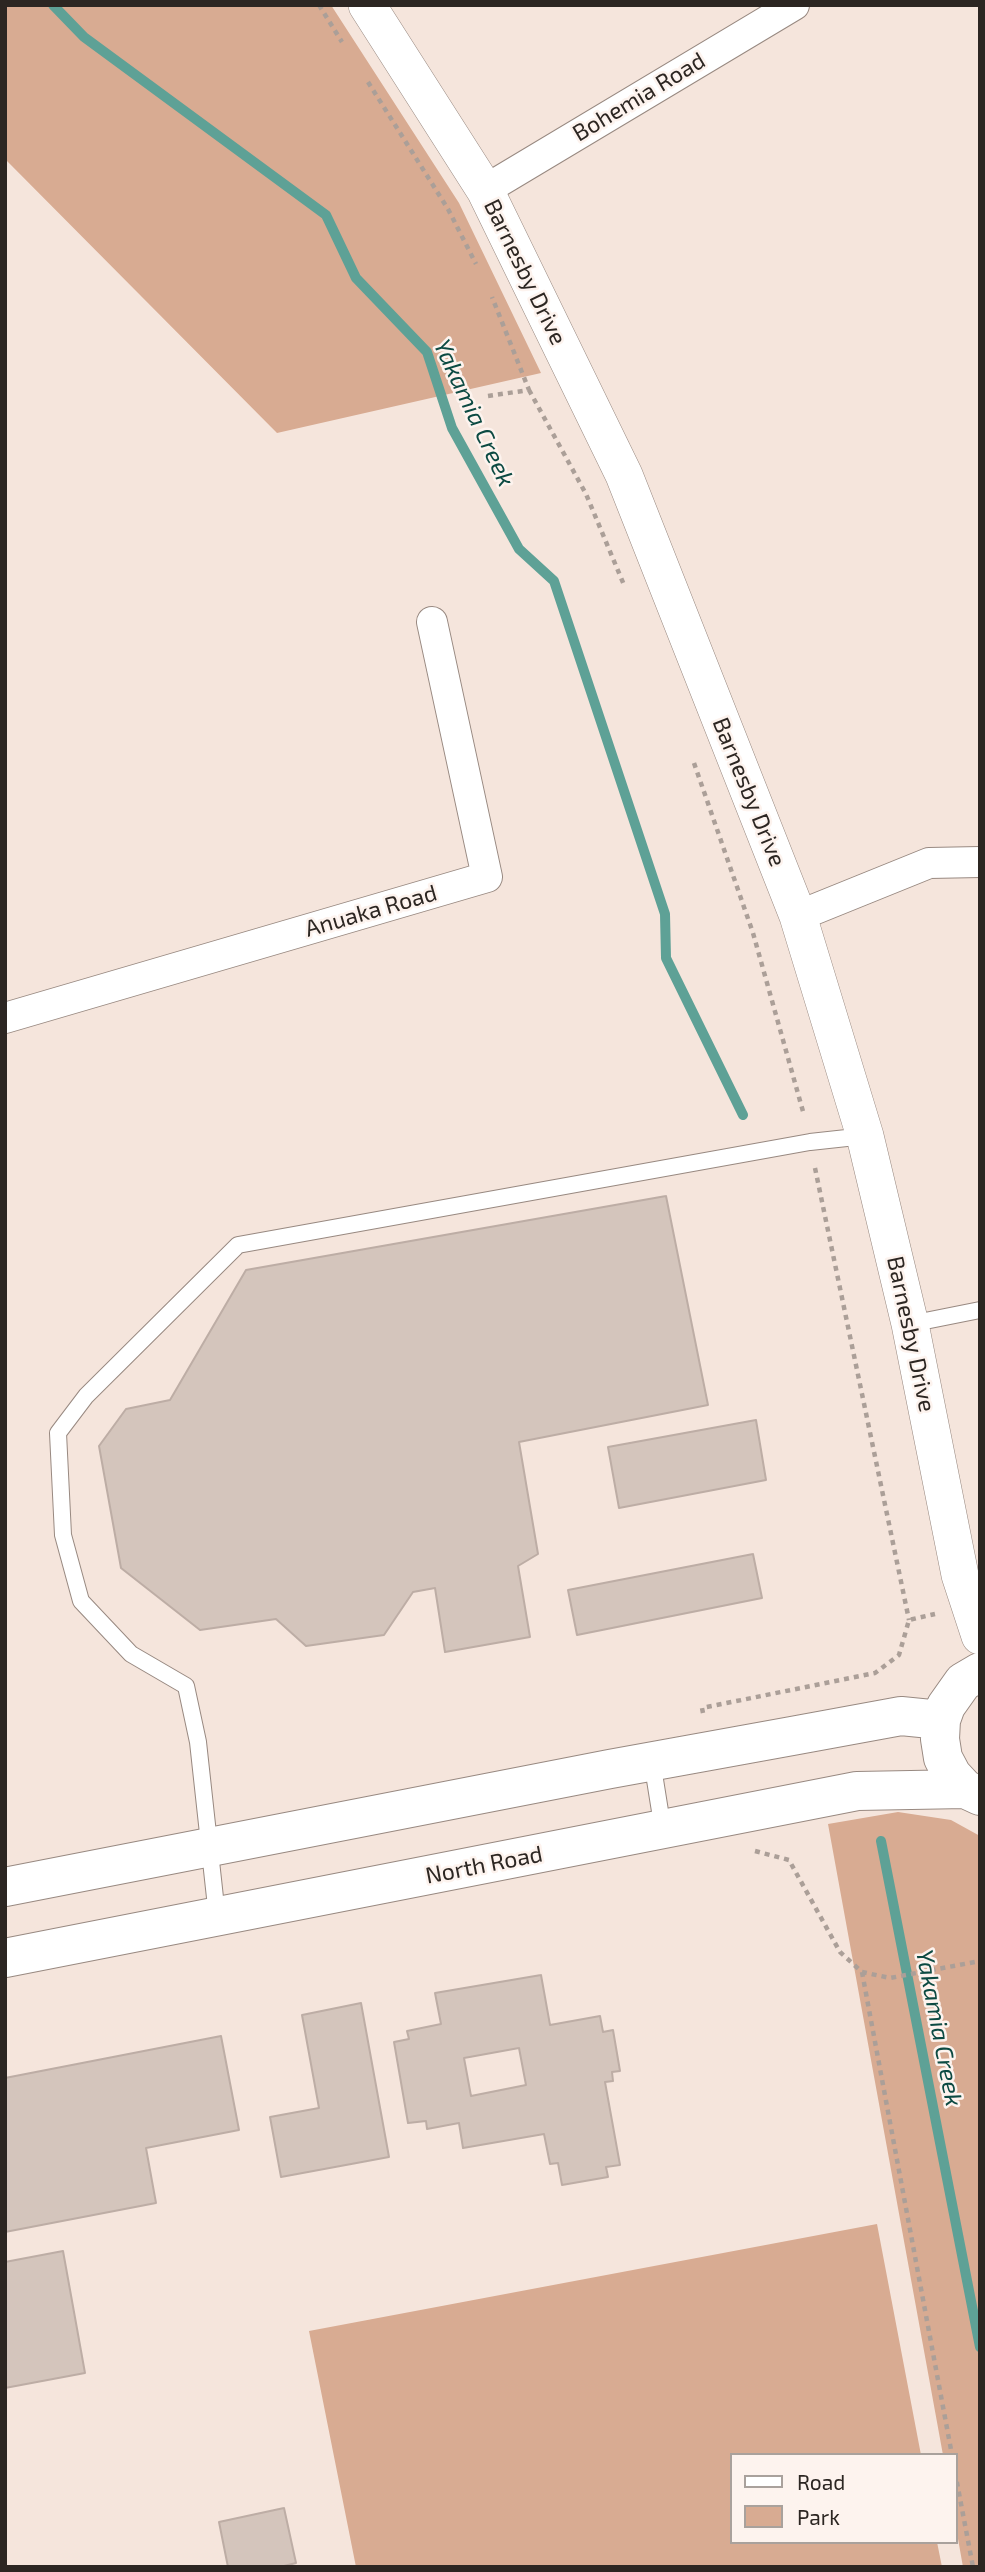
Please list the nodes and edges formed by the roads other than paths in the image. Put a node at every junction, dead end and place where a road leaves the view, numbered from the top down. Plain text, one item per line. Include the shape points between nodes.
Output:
1 (367, 5) edge
2 (794, 5) edge
3 (485, 190) junction
4 (432, 622) dead end
5 (980, 862) edge
6 (798, 916) junction
7 (5, 1017) edge
8 (865, 1136) junction
9 (980, 1310) edge
10 (910, 1324) junction
11 (980, 1636) edge
12 (980, 1672) edge
13 (941, 1720) junction
14 (652, 1761) junction
15 (972, 1793) edge
16 (663, 1830) junction
17 (211, 1846) junction
18 (5, 1887) edge
19 (217, 1916) junction
20 (5, 1958) edge

1 - 3 street, Barnesby Drive
2 - 3 street, Bohemia Road
3 - 6 street, Barnesby Drive via 624,475
4 - 7 street, Anuaka Road via 486,877
5 - 6 street via 929,863
6 - 8 street, Barnesby Drive
8 - 10 street, Barnesby Drive
8 - 17 lane via 810,1142 238,1245 86,1396 58,1433 63,1535 82,1601 131,1654 186,1686
9 - 10 lane
10 - 11 street, Barnesby Drive via 960,1575
12 - 13 main road via 953,1693
13 - 14 main road via 901,1716
13 - 15 main road via 943,1758 952,1775
14 - 16 lane
14 - 17 main road
15 - 16 main road, North Road via 858,1791
16 - 19 main road, North Road
17 - 18 main road
17 - 19 lane
19 - 20 main road, North Road

